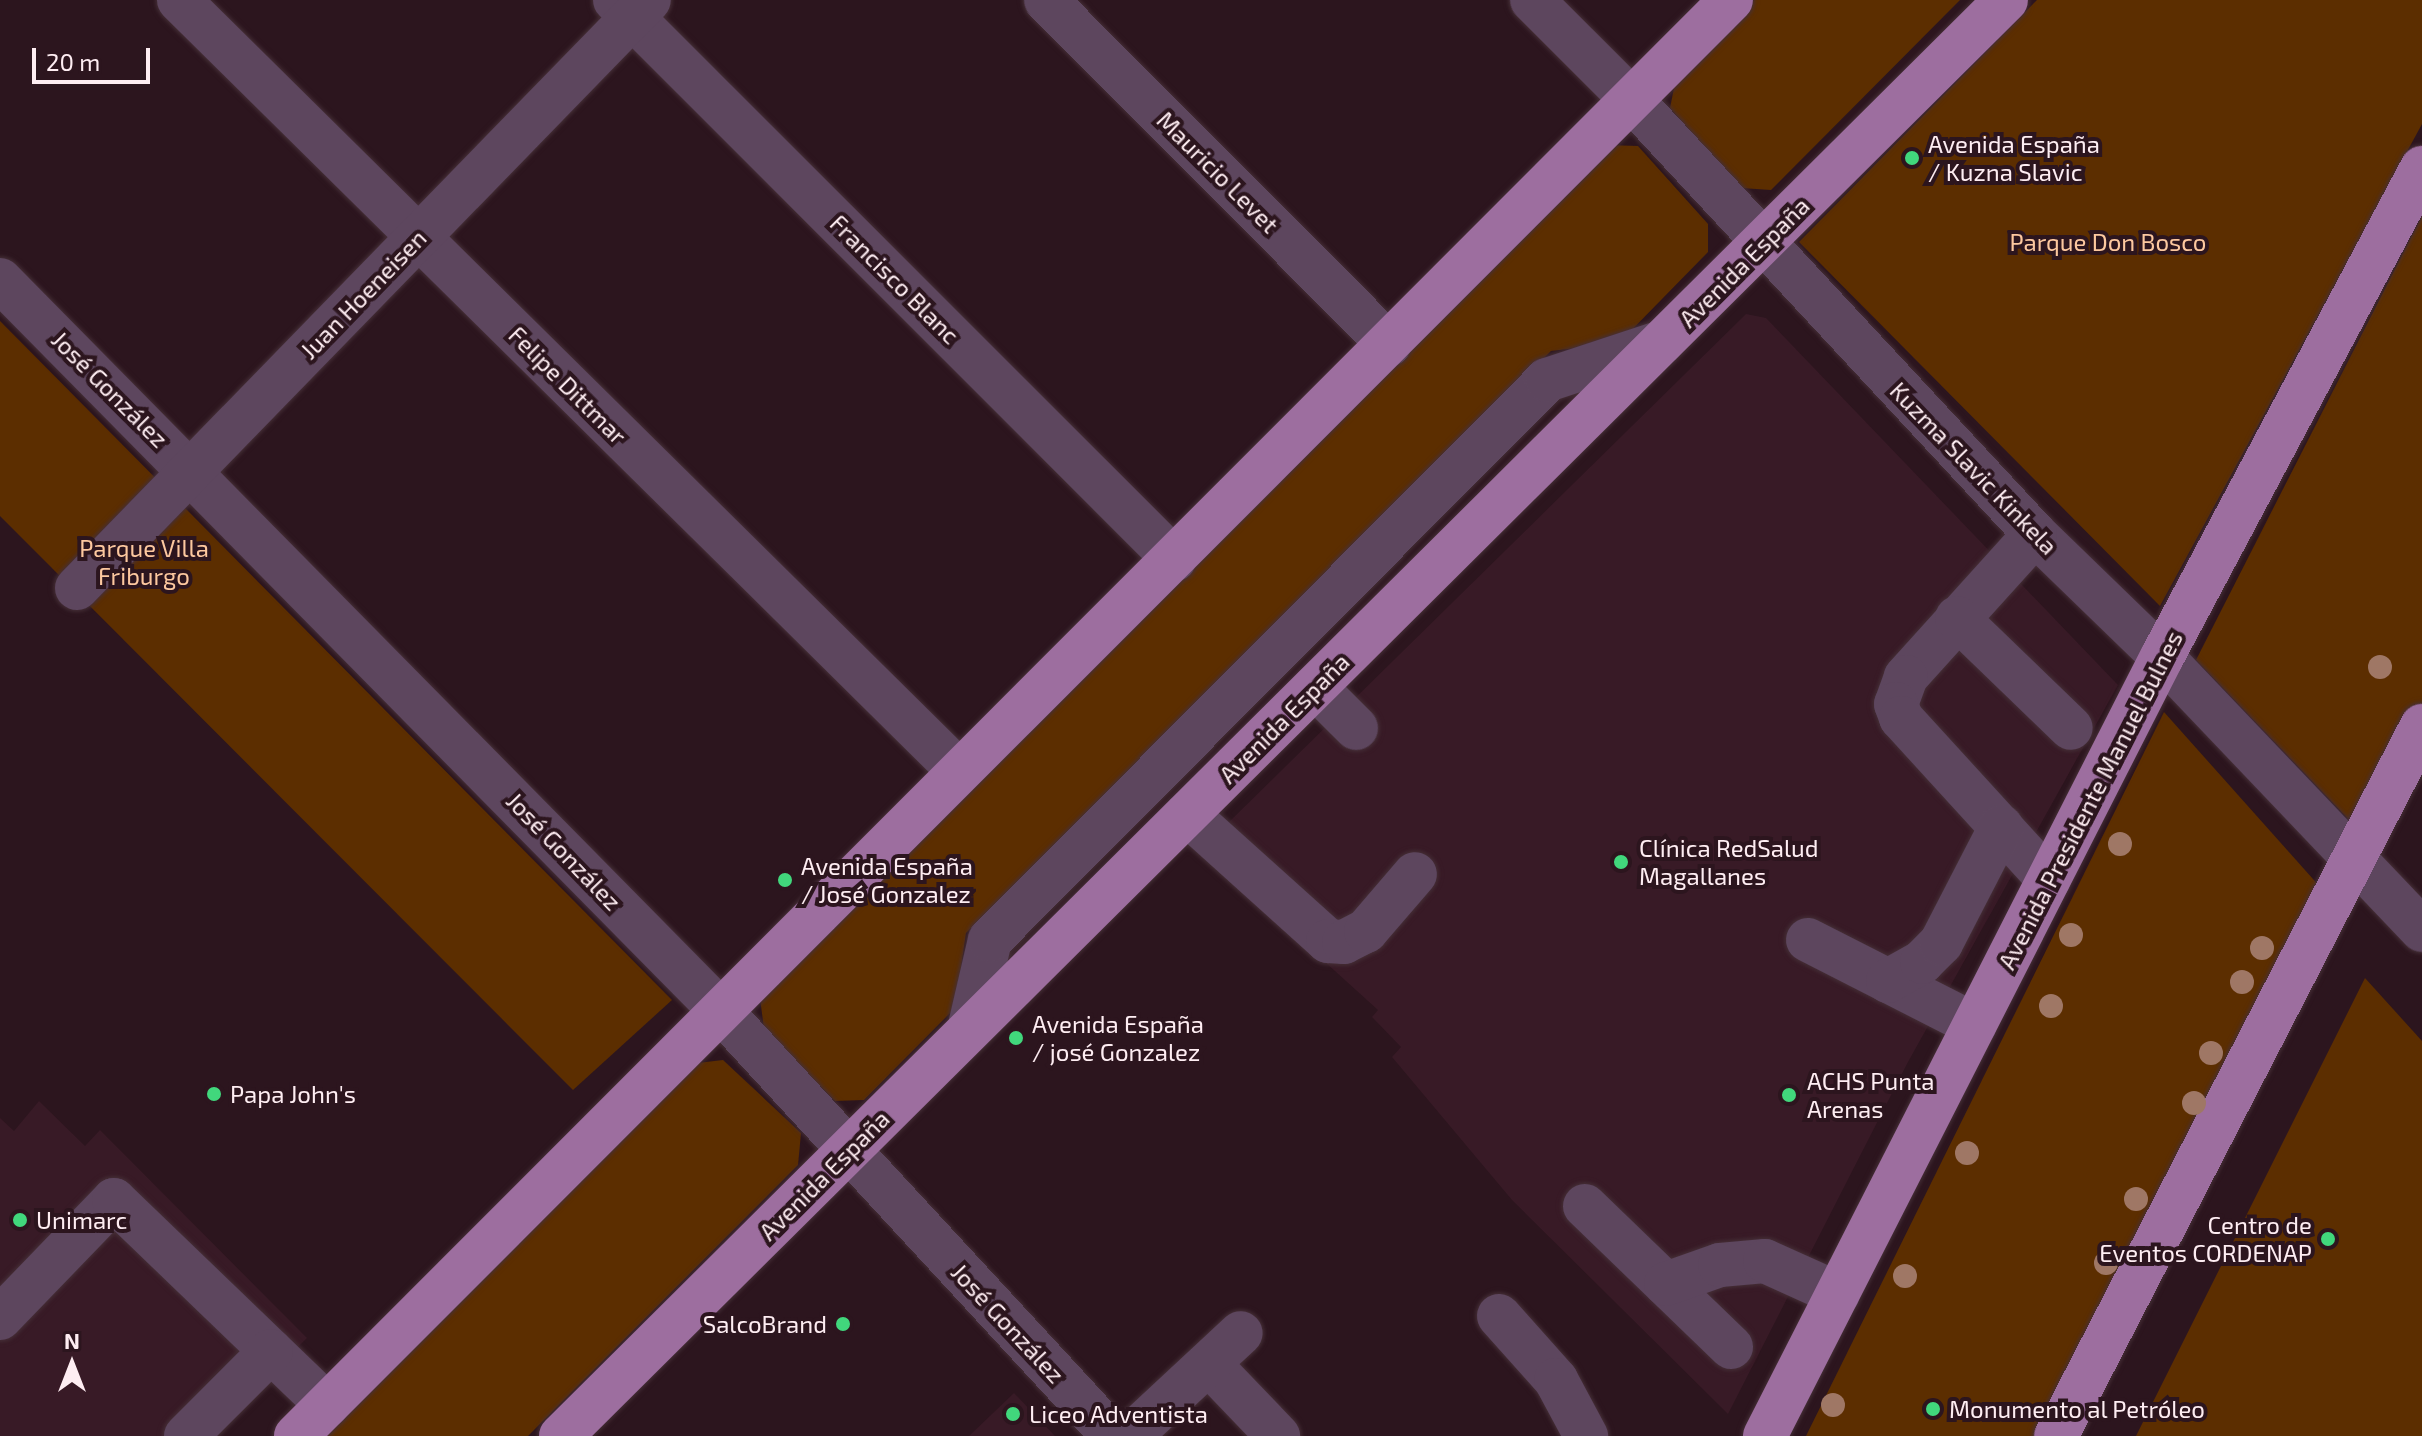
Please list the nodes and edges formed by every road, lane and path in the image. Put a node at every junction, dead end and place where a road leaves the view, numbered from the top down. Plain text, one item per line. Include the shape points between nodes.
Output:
1 (179, 0) edge
2 (1046, 0) edge
3 (1532, 0) edge
4 (1731, 0) edge
5 (2006, 0) edge
6 (632, 6) edge
7 (1629, 97) junction
8 (2422, 168) edge
9 (418, 237) junction
10 (1762, 243) junction
11 (0, 280) edge
12 (1662, 342) junction
13 (1389, 344) junction
14 (192, 469) junction
15 (2035, 534) junction
16 (1174, 559) junction
17 (77, 588) dead end
18 (1957, 618) junction
19 (2162, 657) junction
20 (1315, 687) junction
21 (2422, 726) edge
22 (1356, 728) dead end
23 (2071, 728) dead end
24 (957, 769) junction
25 (1187, 814) junction
26 (2001, 827) junction
27 (2354, 857) junction
28 (1415, 874) dead end
29 (2049, 880) junction
30 (2422, 930) edge
31 (1808, 940) dead end
32 (1888, 981) junction
33 (719, 1009) junction
34 (1975, 1025) junction
35 (969, 1030) junction
36 (849, 1150) junction
37 (1585, 1206) dead end
38 (1666, 1284) junction
39 (1838, 1294) junction
40 (1499, 1316) dead end
41 (0, 1318) edge
42 (1241, 1333) dead end
43 (1731, 1347) dead end
44 (271, 1351) junction
45 (1209, 1364) junction
46 (327, 1405) junction
47 (567, 1433) edge
48 (186, 1436) edge
49 (296, 1436) edge
50 (1113, 1436) edge
51 (1130, 1436) edge
52 (1278, 1436) edge
53 (1586, 1436) edge
54 (1765, 1436) edge
55 (2056, 1436) edge

1 - 9 street, Felipe Dittmar
2 - 13 street, Mauricio Levet
3 - 7 street, Kuzma Slavic Kinkela
4 - 7 main road
5 - 10 main road, Avenida España
6 - 9 street, Juan Hoeneisen
6 - 16 street, Francisco Blanc
7 - 10 street, Kuzma Slavic Kinkela
7 - 13 main road
8 - 19 main road, Avenida Presidente Manuel Bulnes
9 - 14 street, Juan Hoeneisen
9 - 24 street, Felipe Dittmar
10 - 12 main road, Avenida España
10 - 15 street, Kuzma Slavic Kinkela
11 - 14 street, José González
12 - 20 main road, Avenida España
12 - 35 street via 1547,380 990,940
13 - 16 main road
14 - 17 street, Juan Hoeneisen
14 - 33 street, José González
15 - 18 street
15 - 19 street, Kuzma Slavic Kinkela
16 - 24 main road
18 - 23 street
18 - 26 street via 1906,677 1896,704 1901,718
19 - 27 street, Kuzma Slavic Kinkela
19 - 29 main road, Avenida Presidente Manuel Bulnes
20 - 22 street
20 - 25 main road, Avenida España
21 - 27 main road
24 - 33 main road
25 - 28 street via 1328,941 1344,942 1366,931
25 - 35 main road, Avenida España
26 - 29 street
26 - 32 street via 1941,943 1922,962
27 - 30 street, Kuzma Slavic Kinkela
27 - 55 main road
29 - 34 main road, Avenida Presidente Manuel Bulnes
31 - 32 street
32 - 34 street
33 - 36 street, José González
33 - 46 main road
34 - 39 main road, Avenida Presidente Manuel Bulnes
35 - 36 main road, Avenida España
36 - 47 main road, Avenida España
36 - 50 street, José González
37 - 38 street
38 - 39 street via 1720,1265 1765,1261
38 - 43 street
39 - 54 main road, Avenida Presidente Manuel Bulnes
40 - 53 street via 1556,1380
41 - 44 street via 114,1200
42 - 45 street
44 - 46 street
44 - 48 street
45 - 51 street
45 - 52 street
46 - 49 main road

